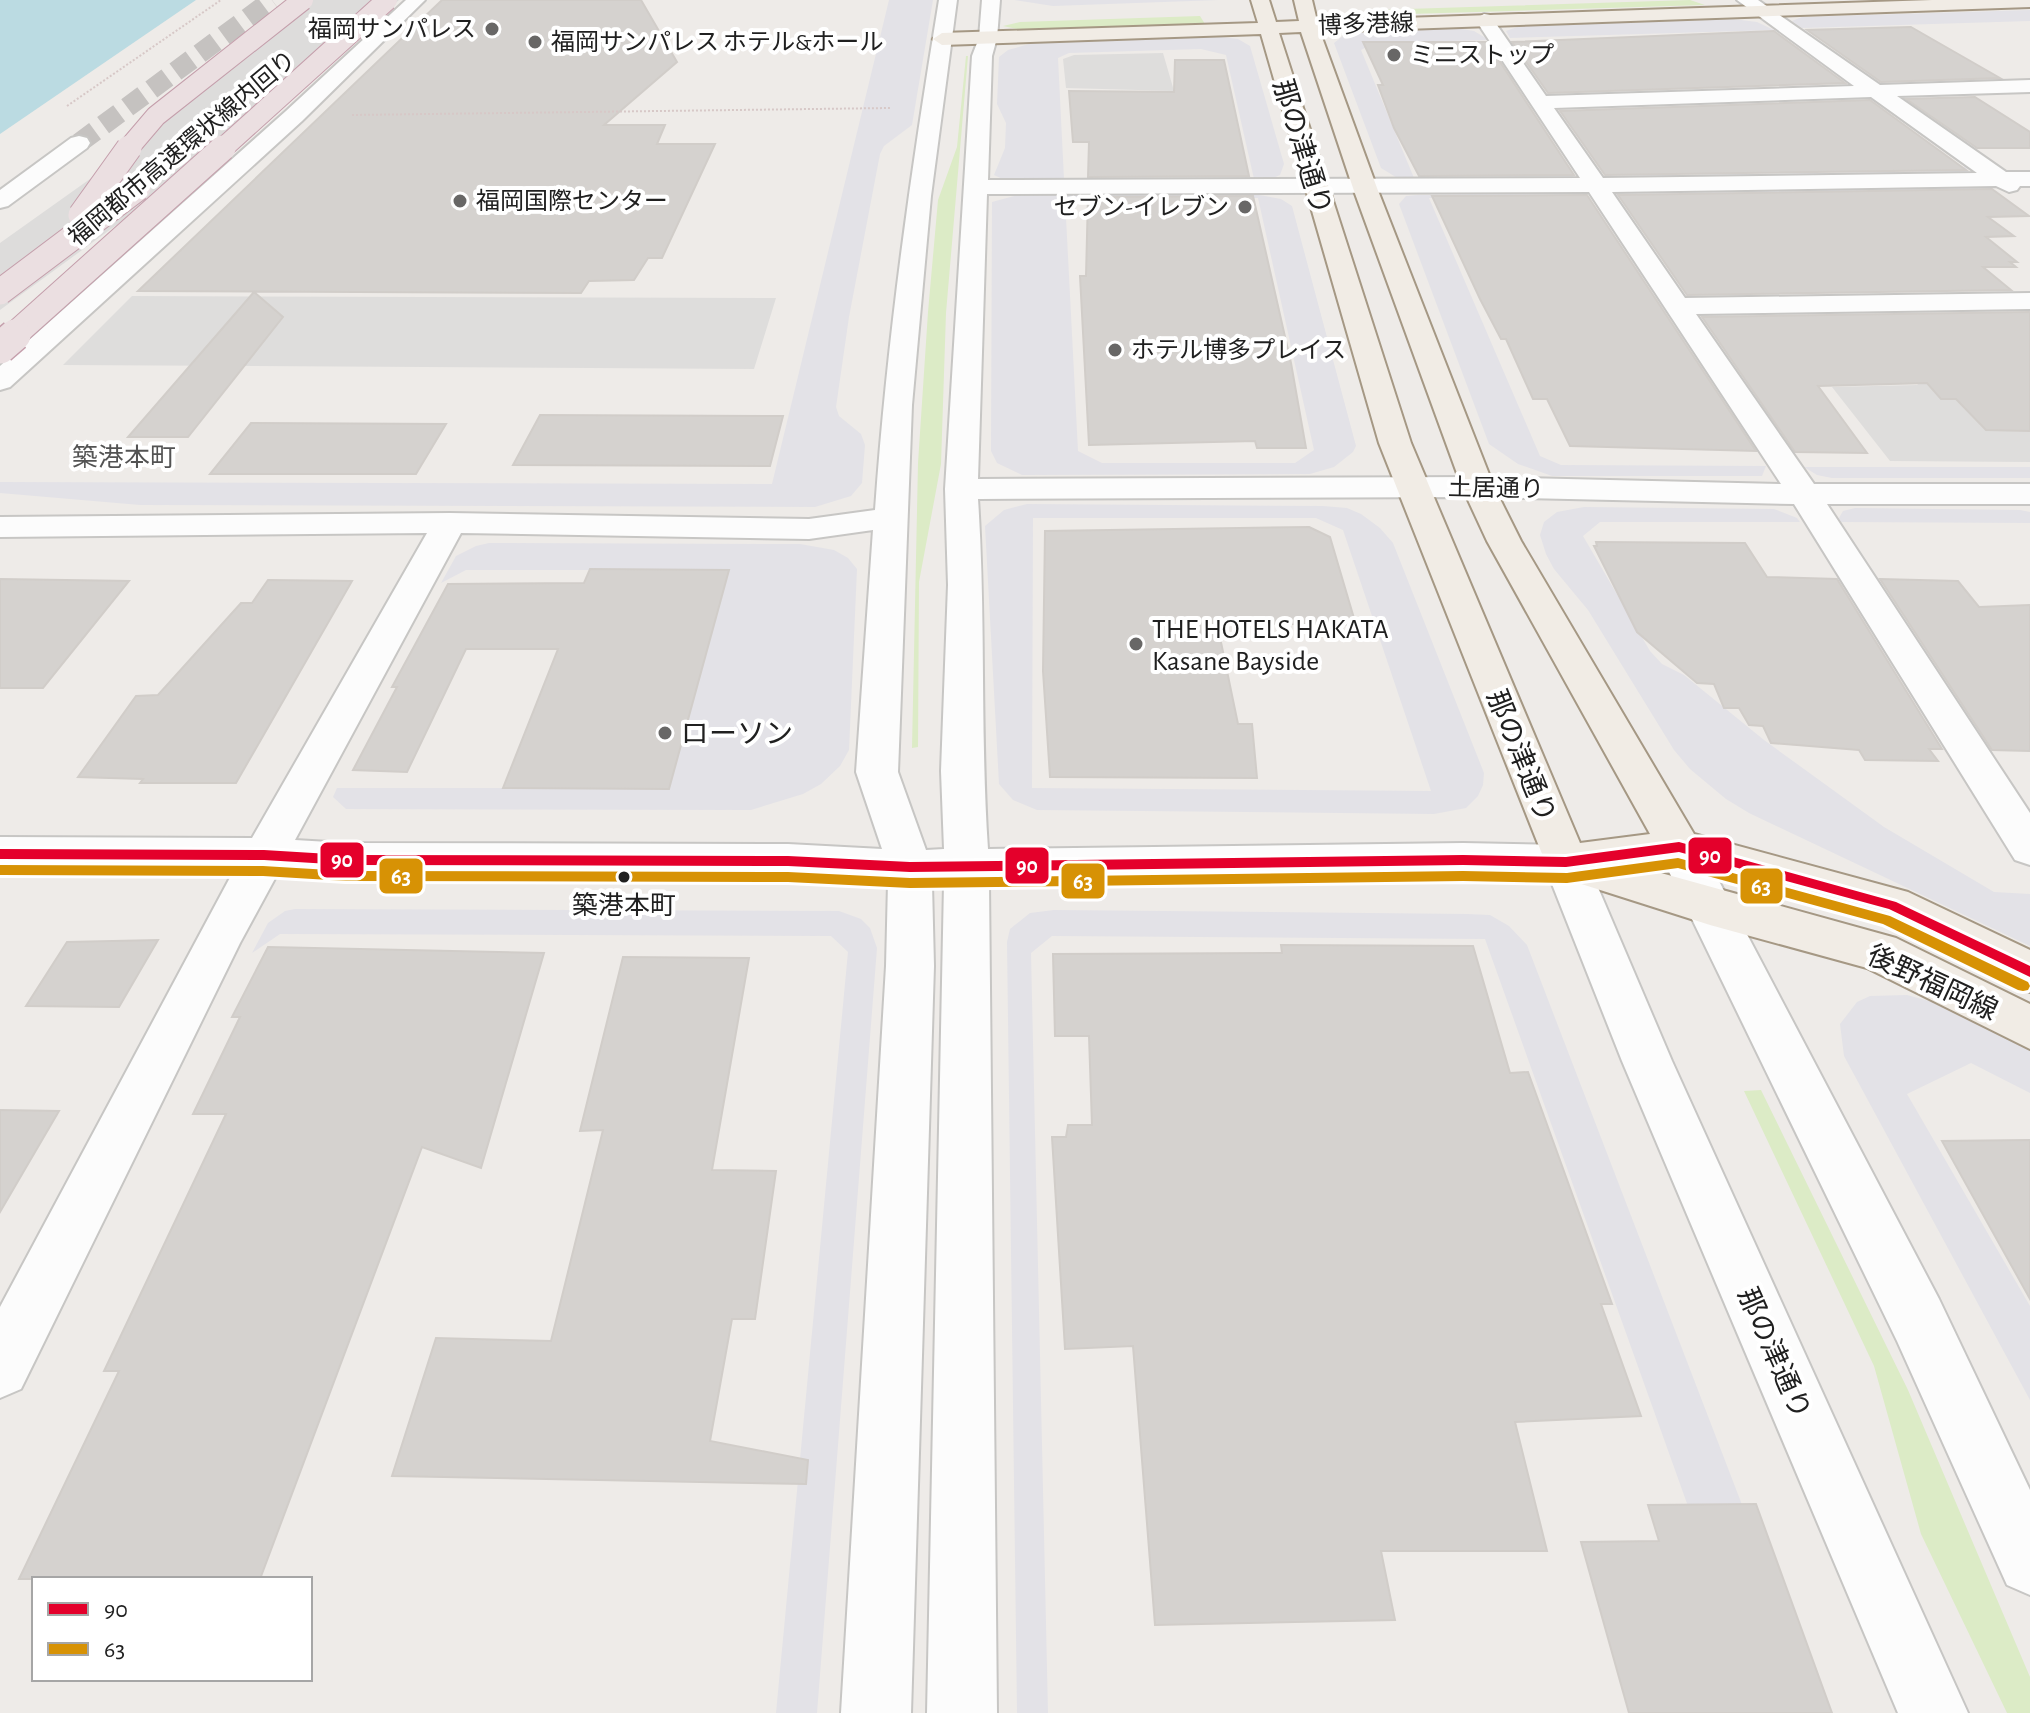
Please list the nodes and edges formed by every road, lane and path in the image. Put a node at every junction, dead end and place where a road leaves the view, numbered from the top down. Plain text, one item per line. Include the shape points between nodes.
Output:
1 (221, 0) edge
2 (303, 0) edge
3 (329, 0) edge
4 (360, 0) edge
5 (387, 0) edge
6 (416, 0) edge
7 (2030, 2) edge
8 (1754, 5) edge
9 (1284, 9) edge
10 (974, 11) edge
11 (1484, 19) junction
12 (988, 38) junction
13 (942, 39) junction
14 (2030, 86) edge
15 (256, 88) dead end
16 (1875, 91) junction
17 (1540, 102) junction
18 (934, 108) junction
19 (59, 111) dead end
20 (294, 116) junction
21 (79, 143) tunnel mouth
22 (161, 170) dead end
23 (2030, 179) edge
24 (2002, 180) junction
25 (1596, 185) junction
26 (974, 187) junction
27 (1316, 188) junction
28 (1365, 188) junction
29 (2030, 200) edge
30 (0, 201) edge
31 (62, 214) dead end
32 (0, 292) edge
33 (2030, 301) edge
34 (0, 302) edge
35 (1677, 306) junction
36 (0, 348) edge
37 (0, 381) edge
38 (1412, 487) junction
39 (1478, 487) junction
40 (961, 489) junction
41 (1804, 494) junction
42 (2030, 494) edge
43 (889, 518) junction
44 (450, 523) junction
45 (0, 527) edge
46 (1679, 847) junction
47 (2030, 848) edge
48 (0, 854) edge
49 (264, 855) junction
50 (1566, 862) junction
51 (967, 865) junction
52 (910, 867) junction
53 (1710, 907) junction
54 (2030, 972) edge
55 (2030, 1028) edge
56 (0, 1368) edge
57 (2030, 1562) edge
58 (876, 1713) edge
59 (962, 1713) edge
60 (1933, 1713) edge

1 - 19 path
2 - 34 highway, bridge via 156,116 88,208
3 - 31 highway, bridge
4 - 15 highway, 福岡都市高速環状線内回り
5 - 36 highway, bridge
6 - 20 street
7 - 8 main road, 博多港線
8 - 11 main road, 博多港線
8 - 16 street
9 - 11 main road, 博多港線
9 - 12 main road, 博多港線
9 - 27 main road, 那の津通り
9 - 28 main road, 那の津通り
10 - 12 street
10 - 13 street
11 - 17 street
12 - 13 main road, 博多港線
12 - 26 street via 982,56
13 - 18 street
14 - 16 street
16 - 17 street
16 - 24 street
17 - 25 street
18 - 20 path
18 - 43 street via 919,196
20 - 37 street
21 - 30 street
22 - 32 highway, 福岡都市高速環状線内回り, bridge
23 - 24 street
24 - 25 street
24 - 29 street
25 - 28 street
25 - 35 street
26 - 27 street
26 - 40 street
27 - 28 street
27 - 38 main road, 那の津通り
28 - 39 main road, 那の津通り
33 - 35 street
35 - 41 street
38 - 39 street, 土居通り
38 - 40 street, 土居通り
38 - 50 main road, 那の津通り
39 - 41 street, 土居通り
39 - 46 main road, 那の津通り
40 - 51 street
41 - 42 street, 土居通り
41 - 47 street
43 - 44 street via 809,529
43 - 52 street via 877,772
44 - 45 street
44 - 49 street
46 - 50 main road, 後野福岡線
46 - 53 street, 那の津通り
46 - 54 main road, 後野福岡線 via 1892,905
48 - 49 street
49 - 52 street
49 - 56 street
50 - 51 street
50 - 53 main road, 後野福岡線
50 - 60 street, 那の津通り via 1647,1061
51 - 52 street
51 - 59 street
52 - 58 street
53 - 55 main road, 後野福岡線 via 1879,952
53 - 57 street, 那の津通り via 1918,1320

